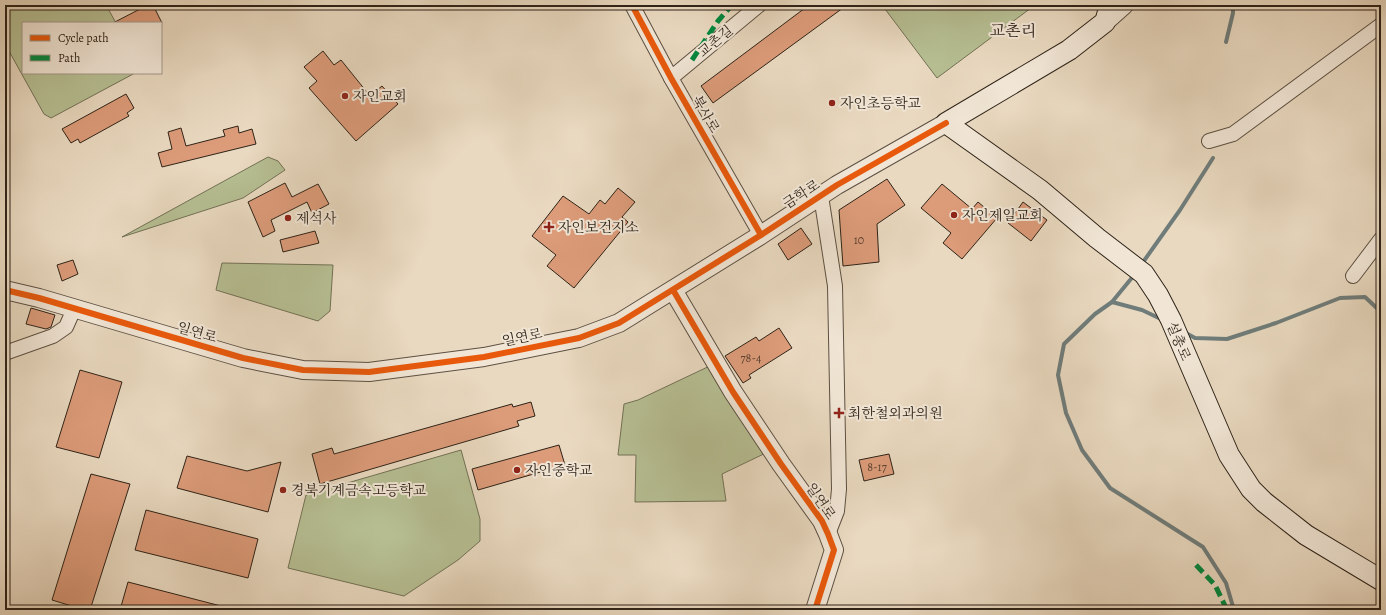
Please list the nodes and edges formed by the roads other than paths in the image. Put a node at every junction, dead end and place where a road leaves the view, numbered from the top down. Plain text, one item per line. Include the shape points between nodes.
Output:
1 (632, 5) edge
2 (759, 5) edge
3 (1124, 5) edge
4 (1108, 14) edge
5 (1381, 25) edge
6 (671, 78) junction
7 (946, 123) junction
8 (1209, 140) dead end
9 (821, 196) junction
10 (761, 235) junction
11 (1381, 239) edge
12 (1353, 276) dead end
13 (5, 290) edge
14 (673, 290) junction
15 (74, 308) junction
16 (5, 353) edge
17 (828, 534) junction
18 (1381, 580) edge
19 (815, 610) edge

1 - 6 street, 북사로
2 - 6 street, 교촌길
3 - 4 street, 금학로
4 - 7 main road, 금학로 via 1069,50
5 - 8 street via 1233,134
6 - 10 street, 북사로
7 - 9 street, 금학로
7 - 18 main road, 설총로 via 1040,190 1144,274 1171,320 1229,455 1251,489 1306,535
9 - 10 street, 금학로
9 - 17 street via 835,286 839,489 837,511
10 - 14 street, 금학로
11 - 12 street
13 - 15 street, 일연로
14 - 15 street, 일연로 via 619,323 579,338 484,357 369,372 303,370 243,358
14 - 17 street, 일연로 via 733,392 822,520
15 - 16 street via 66,327 53,336
17 - 19 street, 일연로 via 834,550

